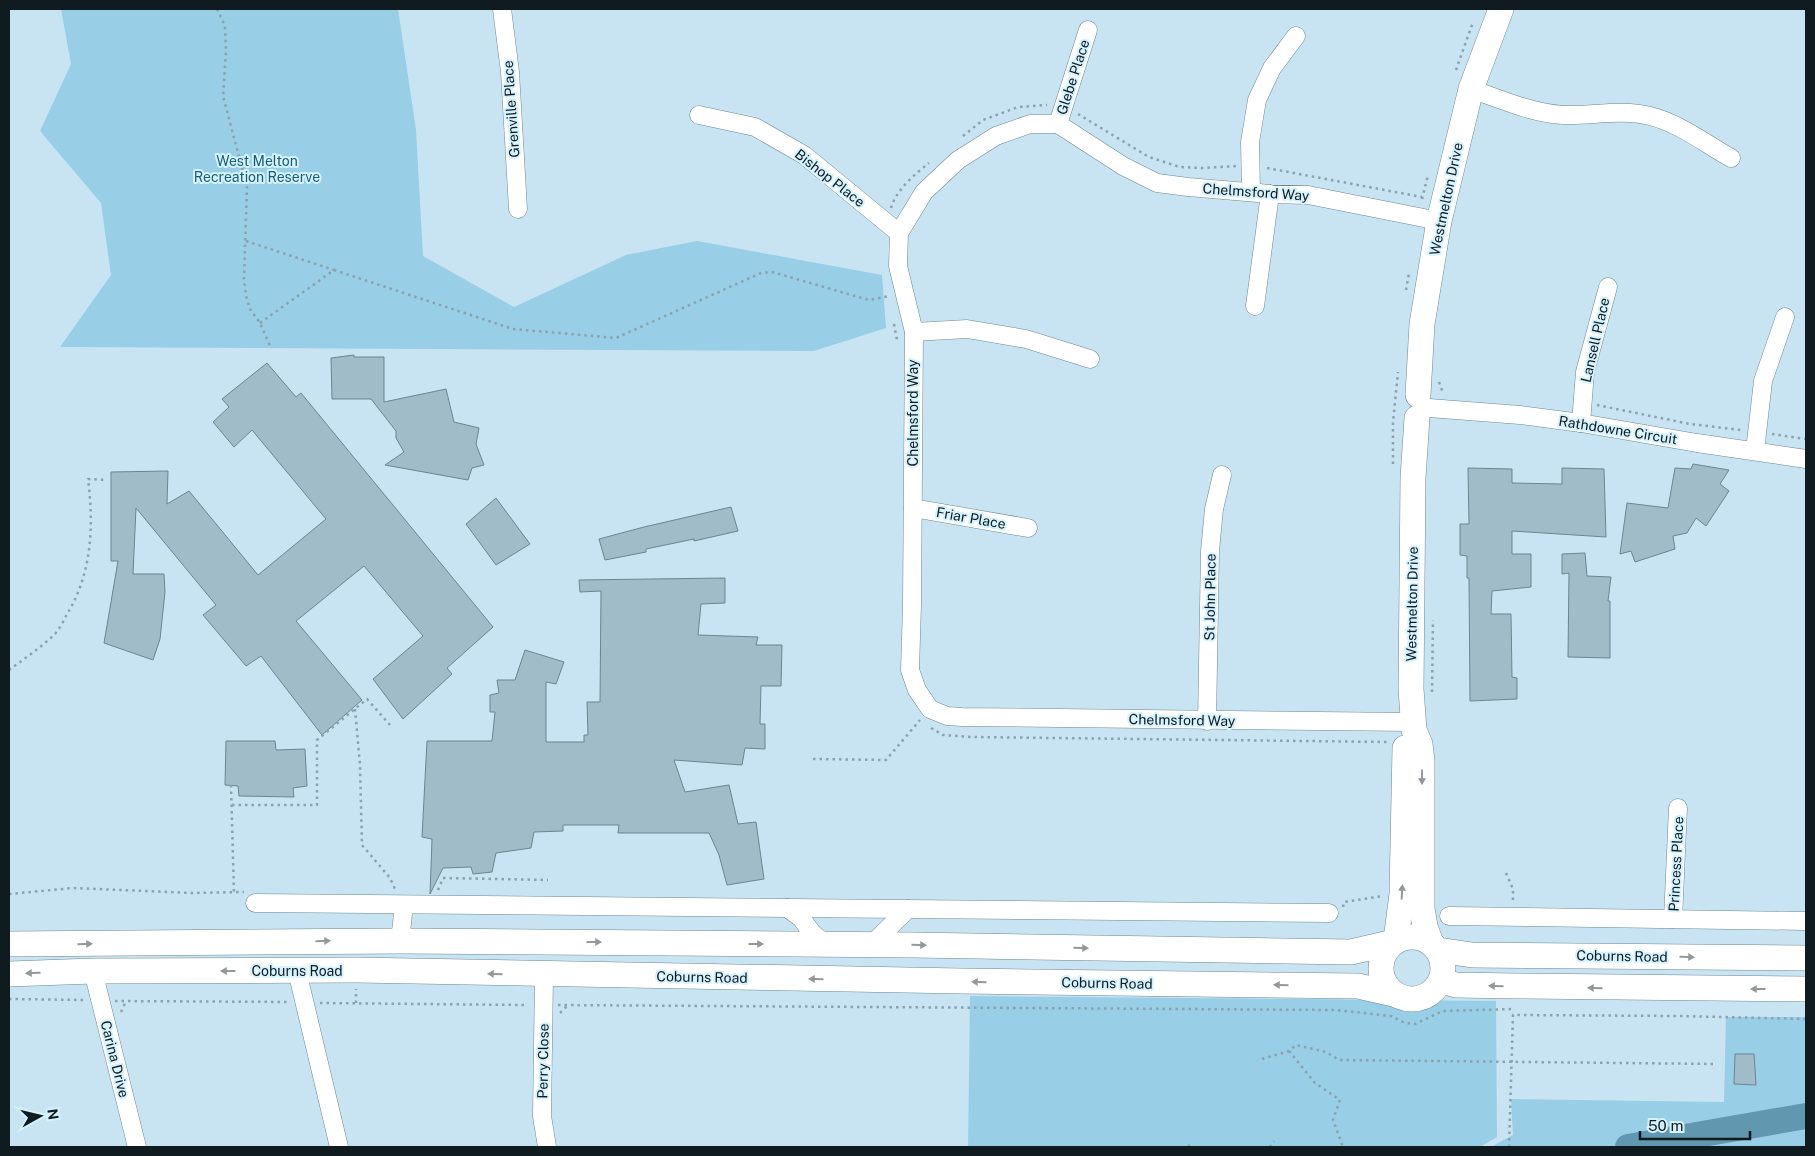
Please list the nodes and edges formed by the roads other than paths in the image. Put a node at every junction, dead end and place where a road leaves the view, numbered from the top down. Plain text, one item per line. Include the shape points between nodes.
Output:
1 (502, 9) edge
2 (1501, 9) edge
3 (1088, 30) dead end
4 (1296, 36) dead end
5 (1471, 89) junction
6 (699, 115) dead end
7 (1061, 116) junction
8 (1731, 158) dead end
9 (1251, 191) junction
10 (1270, 194) junction
11 (518, 209) dead end
12 (1439, 221) junction
13 (893, 228) junction
14 (1608, 287) dead end
15 (1255, 306) dead end
16 (1785, 317) dead end
17 (914, 332) junction
18 (1090, 359) dead end
19 (1426, 408) junction
20 (1581, 423) junction
21 (1755, 450) junction
22 (1806, 459) edge
23 (1222, 475) dead end
24 (913, 508) junction
25 (1028, 528) dead end
26 (1207, 721) junction
27 (1413, 726) junction
28 (1678, 808) dead end
29 (400, 897) junction
30 (255, 903) dead end
31 (787, 908) junction
32 (908, 909) junction
33 (1329, 913) dead end
34 (1449, 916) dead end
35 (1673, 919) junction
36 (1806, 921) edge
37 (400, 941) junction
38 (1395, 941) junction
39 (545, 942) junction
40 (9, 944) edge
41 (826, 944) junction
42 (871, 945) junction
43 (1434, 946) junction
44 (1017, 947) junction
45 (1806, 958) edge
46 (93, 971) junction
47 (297, 971) junction
48 (9, 974) edge
49 (544, 975) junction
50 (1441, 981) junction
51 (1017, 982) junction
52 (1806, 989) edge
53 (1394, 994) junction
54 (137, 1147) edge
55 (339, 1147) edge
56 (547, 1147) edge

1 - 11 street, Grenville Place via 510,72
2 - 5 street, Westmelton Drive
3 - 7 street, Glebe Place
4 - 9 street via 1272,68 1256,100 1250,142
5 - 8 street via 1527,108 1562,115 1624,113 1650,116 1672,124
5 - 12 street, Westmelton Drive
6 - 13 street, Bishop Place via 755,127 804,155
7 - 9 street, Chelmsford Way via 1123,166 1157,183
7 - 13 street, Chelmsford Way via 996,136 958,160
9 - 10 street, Chelmsford Way
10 - 12 street, Chelmsford Way via 1308,195
10 - 15 street
12 - 19 street, Westmelton Drive via 1422,324
13 - 17 street, Chelmsford Way via 898,266
14 - 20 street, Lansell Place via 1585,372
16 - 21 street via 1762,381
17 - 18 street via 967,329 1026,339
17 - 24 street, Chelmsford Way
19 - 20 street, Rathdowne Circuit
19 - 27 street, Westmelton Drive via 1413,478
20 - 21 street, Rathdowne Circuit
21 - 22 street, Rathdowne Circuit
23 - 26 street, St John Place via 1214,509 1210,551
24 - 25 street, Friar Place
24 - 26 street, Chelmsford Way via 910,670 917,690 930,709 947,716 962,717
26 - 27 street, Chelmsford Way
38 -> 27 street, Westmelton Drive via 1402,894 1405,746
27 -> 43 street, Westmelton Drive via 1422,761 1422,908 1425,927
28 - 35 street, Princess Place
29 - 30 street
29 - 31 street
29 - 37 street
31 - 32 street
31 - 41 street
32 - 33 street
32 - 42 street
34 - 35 street
35 - 36 street
37 - 39 street
40 -> 37 street
38 - 43 street via 1414,936
44 -> 38 street via 1351,952
38 - 53 street via 1386,949 1380,968 1382,978
39 -> 41 street
39 - 49 street
41 - 42 street
42 -> 44 street
43 -> 45 street, Coburns Road via 1472,956
43 - 50 street via 1443,965
44 - 51 street
47 -> 46 street, Coburns Road
46 -> 48 street, Coburns Road
46 - 54 street, Carina Drive
49 -> 47 street, Coburns Road
47 - 55 street
51 -> 49 street, Coburns Road
49 - 56 street, Perry Close via 542,1116
52 -> 50 street via 1456,985
50 - 53 street via 1435,990 1421,998 1404,999
53 -> 51 street, Coburns Road via 1358,986

